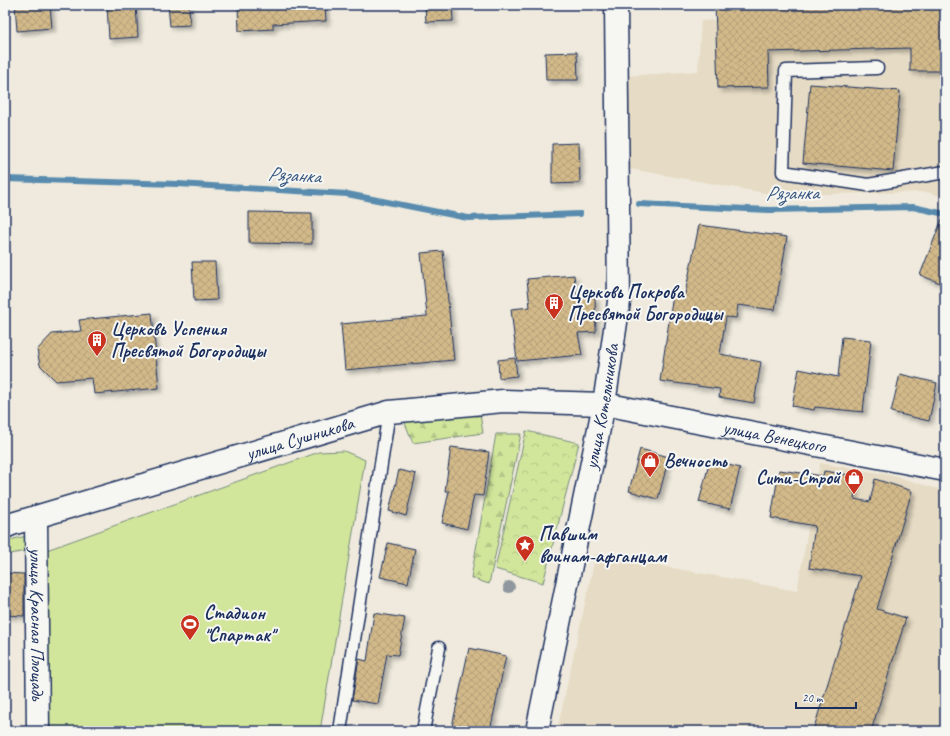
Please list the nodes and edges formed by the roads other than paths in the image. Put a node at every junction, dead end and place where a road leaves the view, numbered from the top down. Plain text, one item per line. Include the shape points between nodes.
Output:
1 (616, 5) edge
2 (877, 68) dead end
3 (945, 172) edge
4 (604, 404) junction
5 (389, 412) junction
6 (945, 470) edge
7 (36, 517) junction
8 (7, 521) edge
9 (439, 648) dead end
10 (38, 731) edge
11 (340, 731) edge
12 (424, 731) edge
13 (537, 731) edge

1 - 4 street, улица Котельникова via 619,302
2 - 3 lane via 786,71 783,172 868,185
4 - 5 street, улица Сушникова via 503,401
4 - 6 street, улица Венецкого
4 - 13 street, улица Котельникова
5 - 7 street, улица Сушникова
5 - 11 lane
7 - 8 street, улица Сушникова
7 - 10 street, улица Красная Площадь
9 - 12 lane

